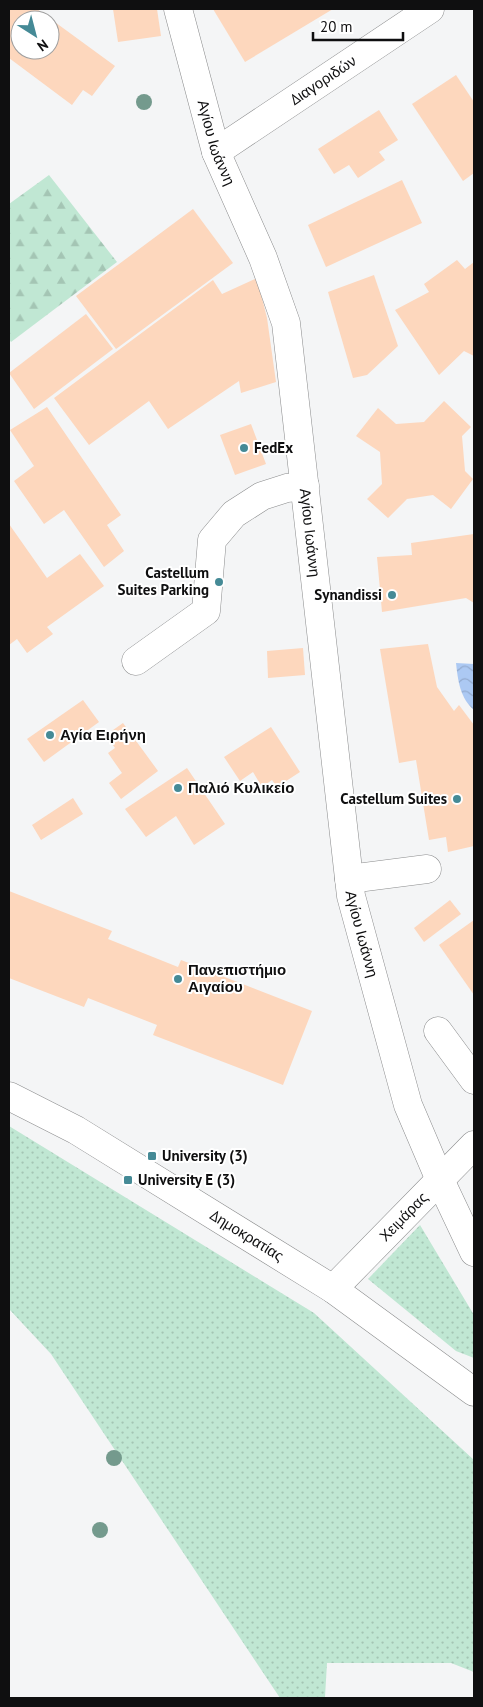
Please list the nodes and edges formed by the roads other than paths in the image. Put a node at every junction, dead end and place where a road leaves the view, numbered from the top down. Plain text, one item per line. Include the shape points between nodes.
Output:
1 (178, 9) edge
2 (430, 9) edge
3 (216, 152) junction
4 (305, 486) junction
5 (136, 660) dead end
6 (427, 869) dead end
7 (349, 879) junction
8 (438, 1031) dead end
9 (474, 1080) edge
10 (9, 1096) edge
11 (474, 1146) edge
12 (440, 1180) junction
13 (474, 1252) edge
14 (333, 1288) junction
15 (474, 1392) edge

1 - 3 street, Αγίου Ιωάννη
2 - 3 street, Διαγοριδών
3 - 4 street, Αγίου Ιωάννη via 263,258 286,323
4 - 5 street via 262,496 234,514 212,540 206,611
4 - 7 street, Αγίου Ιωάννη
6 - 7 street
7 - 12 street, Αγίου Ιωάννη via 408,1105
8 - 9 street
10 - 14 street, Δημοκρατίας via 76,1130
11 - 12 street, Χειμάρας
12 - 13 street, Αγίου Ιωάννη
12 - 14 street, Χειμάρας
14 - 15 street, Δημοκρατίας

